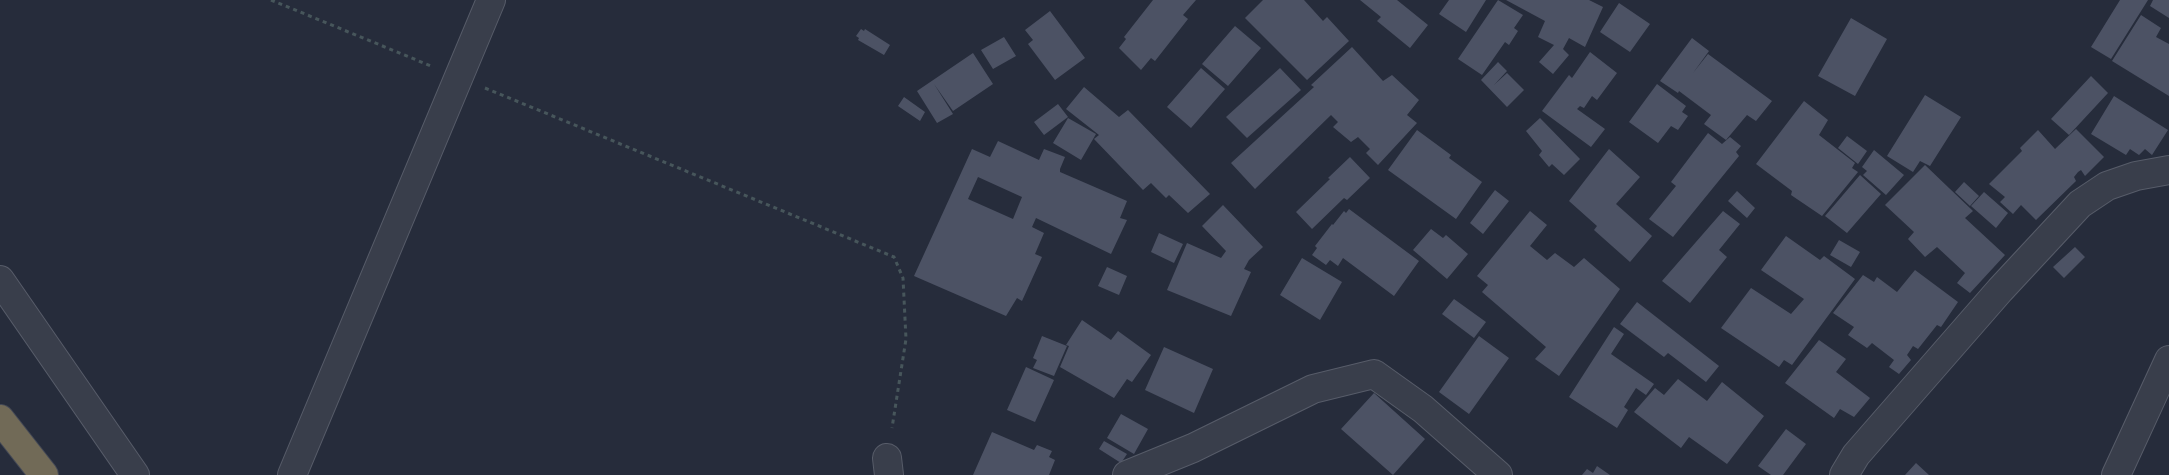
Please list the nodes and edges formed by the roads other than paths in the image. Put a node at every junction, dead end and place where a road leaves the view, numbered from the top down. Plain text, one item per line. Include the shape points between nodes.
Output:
1 (491, 0) edge
2 (2169, 170) edge
3 (0, 280) edge
4 (2169, 360) edge
5 (0, 419) edge
6 (44, 475) edge
7 (134, 475) edge
8 (292, 475) edge
9 (1127, 475) edge
10 (1498, 475) edge
11 (1844, 475) edge
12 (2116, 475) edge

1 - 8 street
2 - 11 street via 2107,186 2080,204 1856,455
3 - 7 street
4 - 12 street
5 - 6 highway
9 - 10 street via 1193,448 1313,389 1374,374 1424,409

